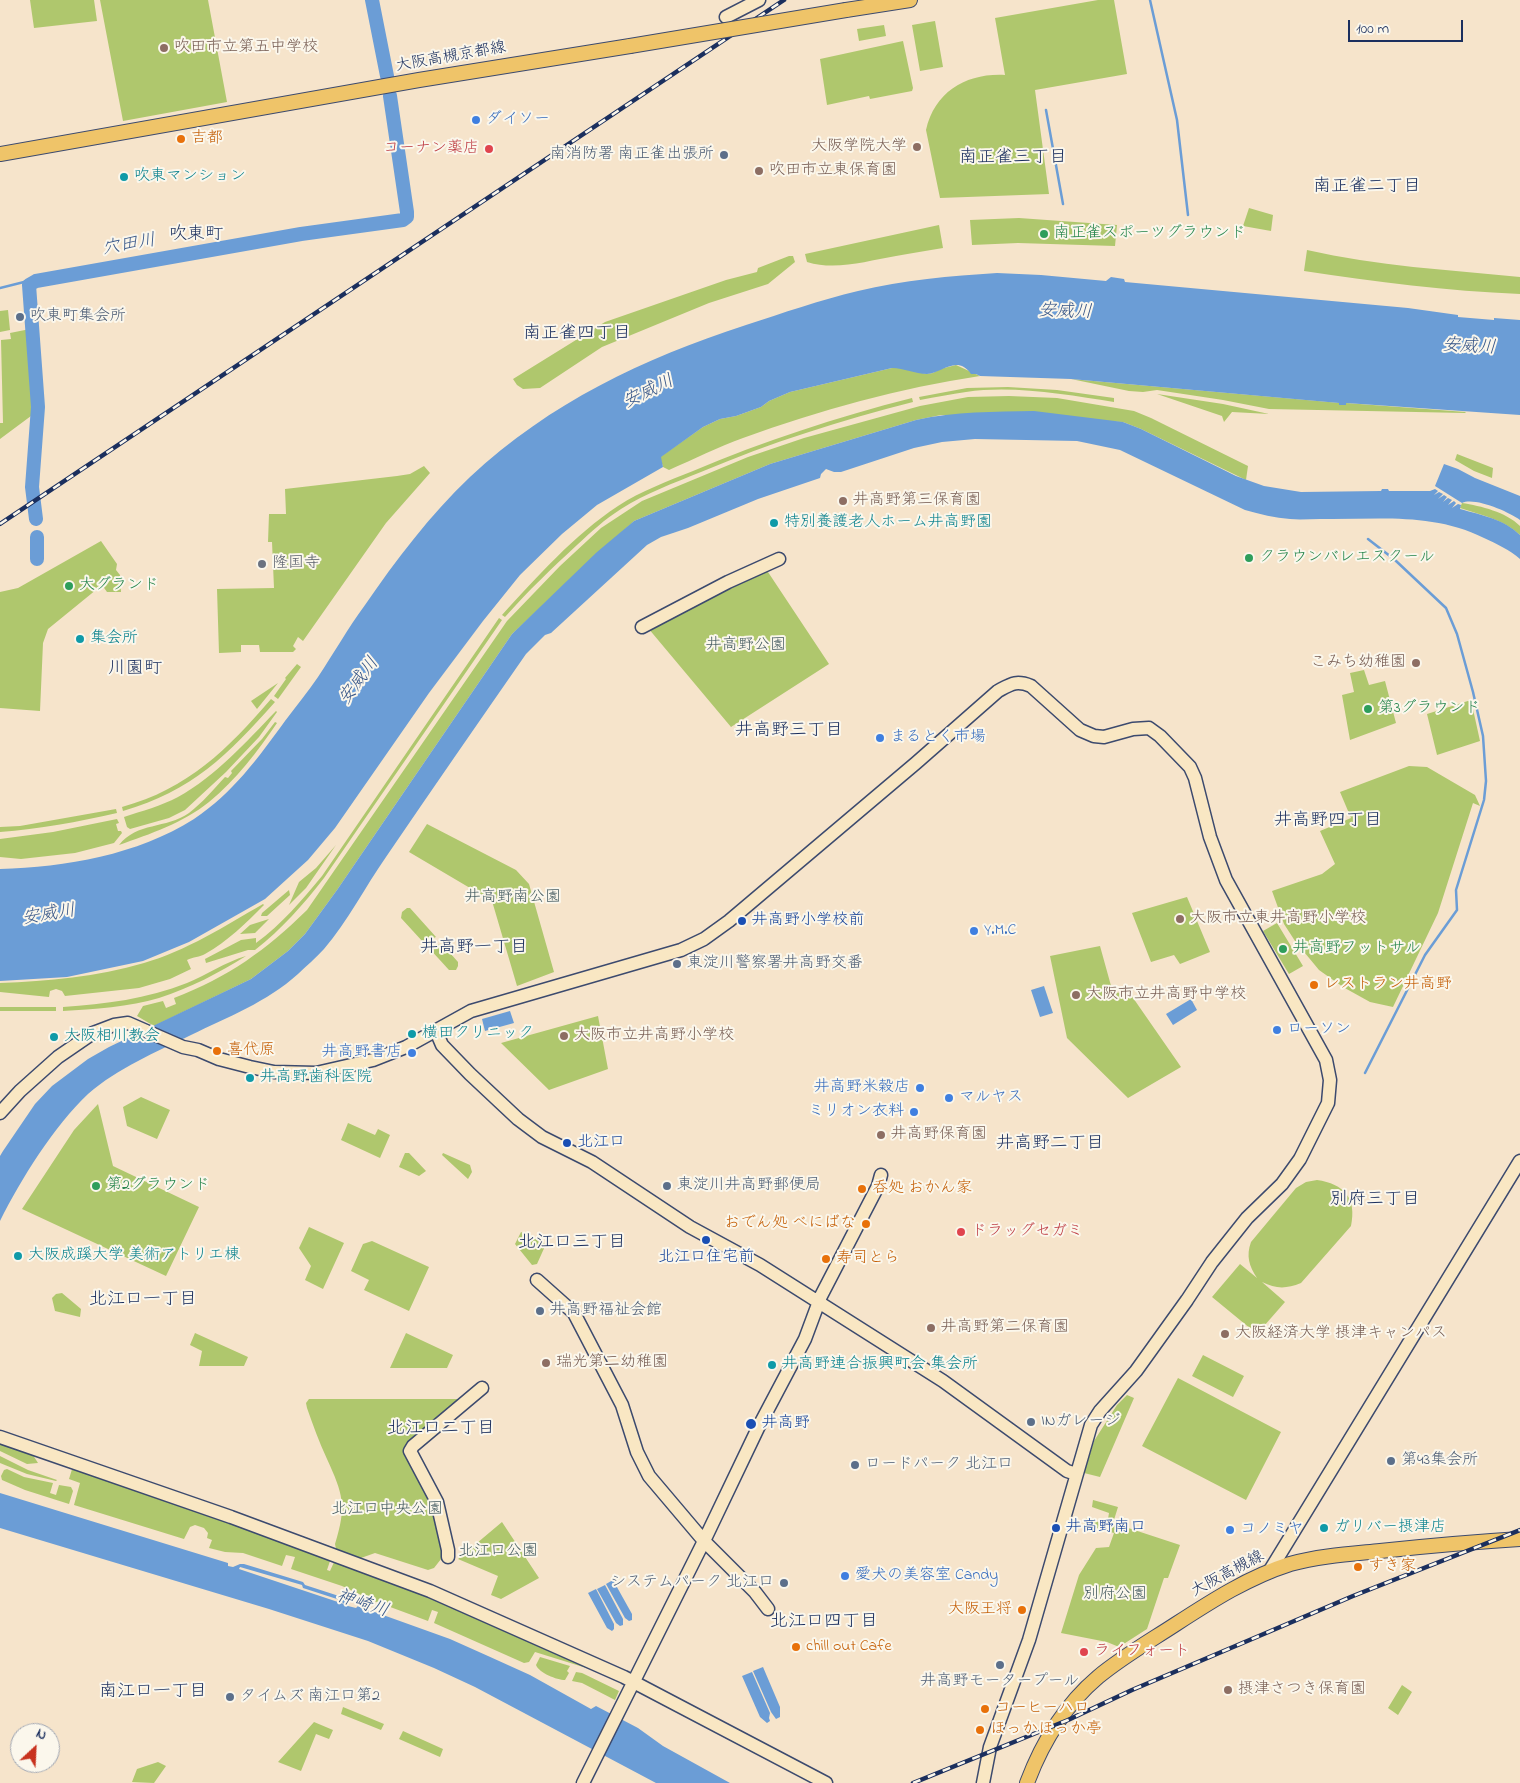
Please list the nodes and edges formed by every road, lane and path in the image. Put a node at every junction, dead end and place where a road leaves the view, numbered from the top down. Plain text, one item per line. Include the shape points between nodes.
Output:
1 (758, 0) edge
2 (910, 0) edge
3 (726, 17) dead end
4 (0, 154) edge
5 (779, 559) dead end
6 (642, 627) dead end
7 (436, 1031) junction
8 (0, 1113) edge
9 (1520, 1161) edge
10 (881, 1175) dead end
11 (537, 1280) dead end
12 (820, 1303) junction
13 (482, 1388) dead end
14 (0, 1437) edge
15 (1076, 1474) junction
16 (1520, 1538) edge
17 (704, 1541) junction
18 (448, 1556) dead end
19 (1269, 1572) junction
20 (768, 1609) dead end
21 (632, 1685) junction
22 (587, 1775) edge
23 (826, 1783) edge
24 (984, 1783) edge
25 (1027, 1783) edge

1 - 3 street
2 - 4 main road, 大阪高槻京都線, bridge via 428,78
5 - 6 street
7 - 8 street via 373,1060 316,1073 292,1073 219,1059 128,1023 114,1025 93,1033 58,1057
7 - 12 street via 442,1045 470,1074 542,1137 592,1162 690,1227 760,1265
7 - 15 street via 471,1011 681,950 704,939 998,691 1013,683 1022,682 1030,686 1080,730 1094,736 1148,728 1160,736 1190,767 1196,778 1210,837 1226,880 1326,1060 1330,1080 1328,1103 1308,1145 1282,1184 1247,1218 1136,1371 1100,1411 1085,1440
9 - 19 street
10 - 12 street
11 - 17 street via 574,1313 622,1404 637,1452 649,1476
12 - 15 street via 943,1382 1066,1471
12 - 17 street
13 - 18 street via 410,1452 437,1502
14 - 21 street via 231,1517 430,1591
15 - 24 street via 1031,1632 990,1747
16 - 19 main road, 大阪高槻線 via 1349,1554 1299,1562
17 - 20 street
17 - 21 street
19 - 25 main road, 大阪高槻線 via 1212,1601 1099,1676 1060,1718
21 - 22 street
21 - 23 street

